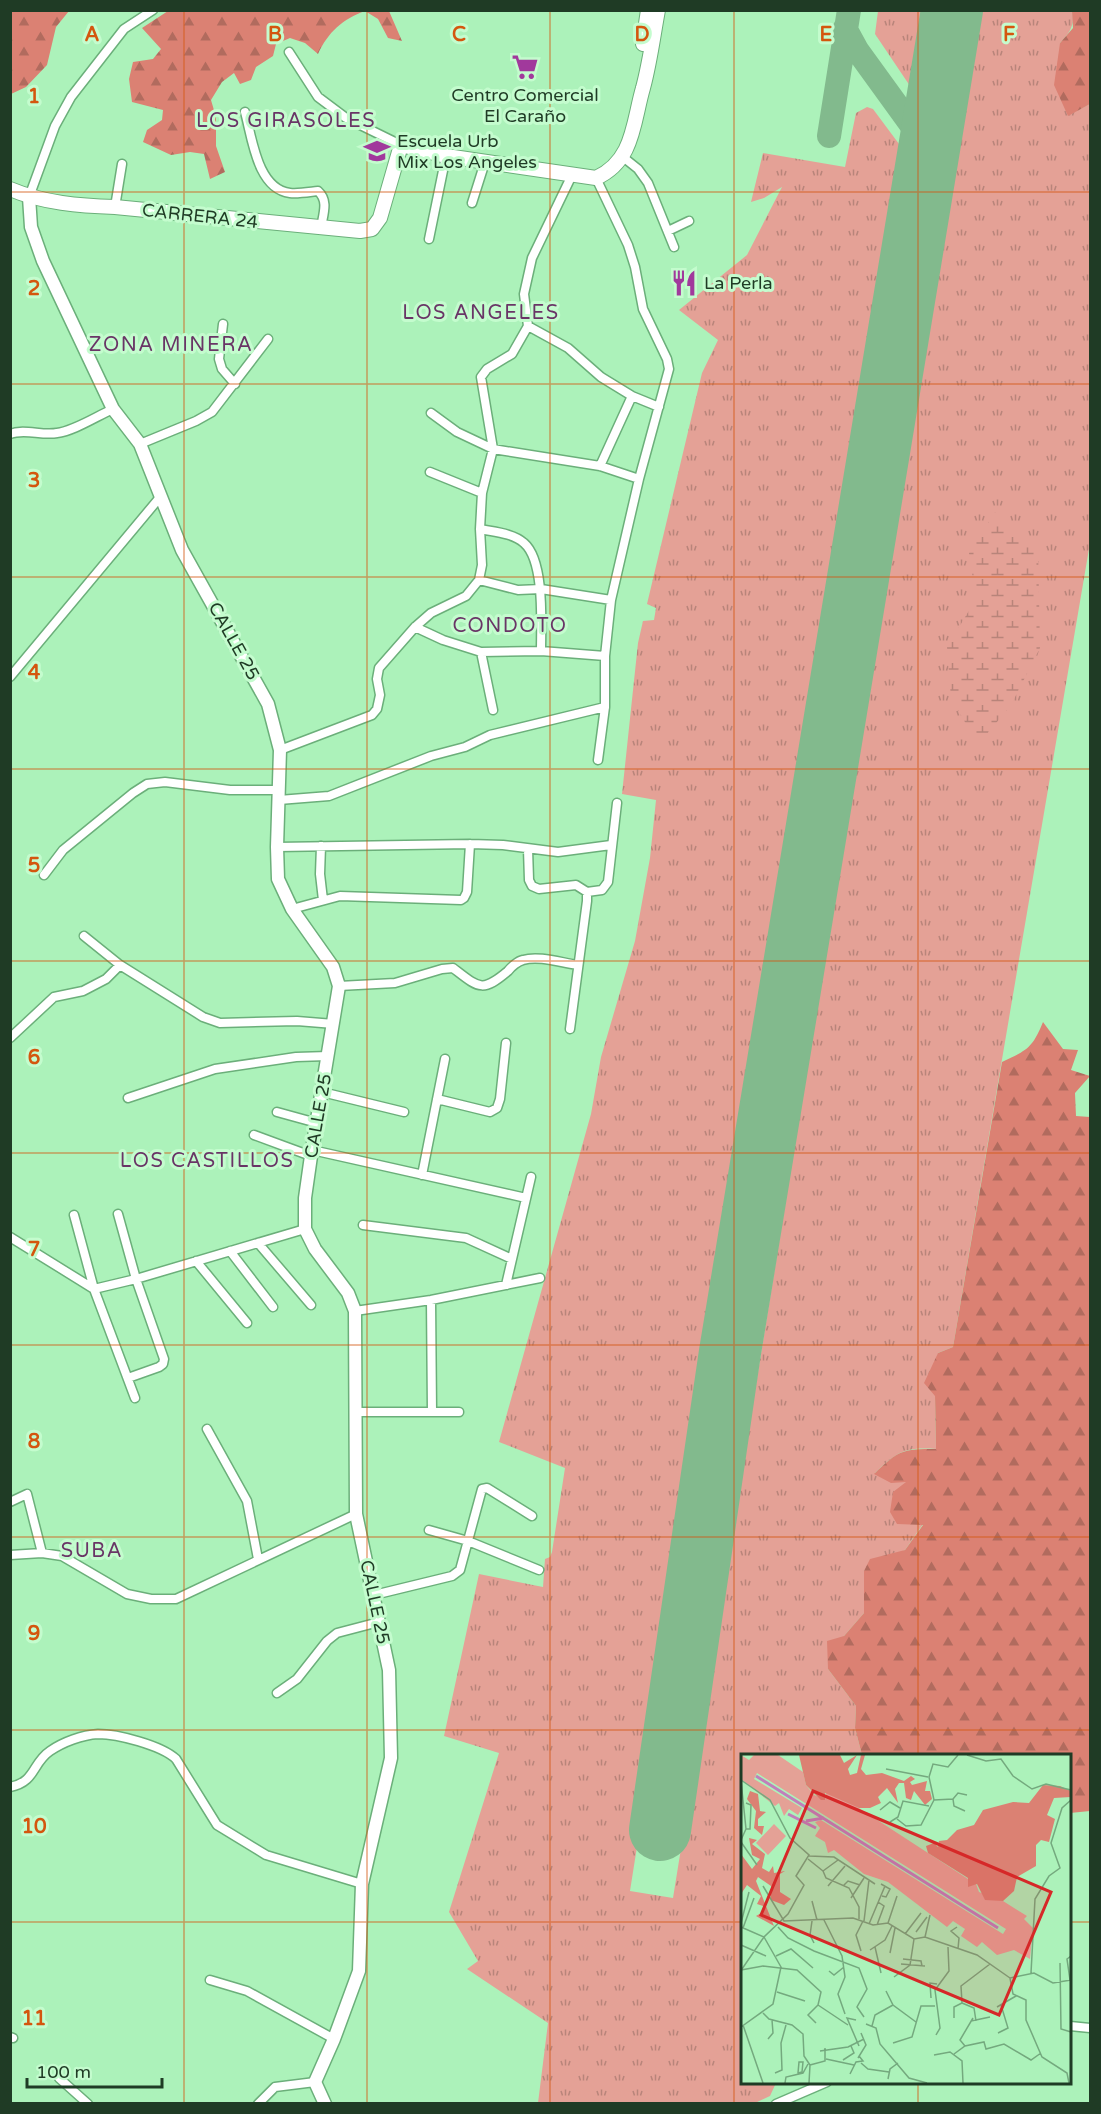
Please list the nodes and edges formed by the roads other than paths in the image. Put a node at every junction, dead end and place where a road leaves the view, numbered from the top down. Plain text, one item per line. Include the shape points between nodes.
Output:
1 (153, 10) edge
2 (648, 10) edge
3 (657, 10) edge
4 (289, 52) dead end
5 (642, 89) junction
6 (245, 112) dead end
7 (400, 145) junction
8 (447, 156) junction
9 (623, 157) junction
10 (484, 162) junction
11 (122, 164) dead end
12 (572, 175) junction
13 (602, 175) junction
14 (10, 189) edge
15 (29, 197) junction
16 (472, 203) dead end
17 (115, 207) junction
18 (689, 221) dead end
19 (321, 228) junction
20 (668, 231) junction
21 (429, 239) dead end
22 (674, 247) dead end
23 (223, 324) dead end
24 (528, 326) junction
25 (268, 339) dead end
26 (235, 384) junction
27 (632, 396) junction
28 (659, 406) junction
29 (113, 409) junction
30 (431, 413) dead end
31 (10, 434) edge
32 (140, 444) junction
33 (493, 449) junction
34 (600, 466) junction
35 (430, 472) dead end
36 (639, 478) junction
37 (482, 493) junction
38 (161, 496) junction
39 (480, 529) junction
40 (479, 580) junction
41 (541, 589) junction
42 (611, 600) junction
43 (415, 627) junction
44 (541, 651) junction
45 (481, 652) junction
46 (605, 656) junction
47 (10, 676) edge
48 (605, 707) junction
49 (493, 710) dead end
50 (280, 750) junction
51 (598, 760) dead end
52 (279, 795) junction
53 (617, 803) dead end
54 (470, 844) junction
55 (611, 845) junction
56 (321, 846) junction
57 (277, 847) junction
58 (528, 849) junction
59 (44, 875) dead end
60 (587, 892) junction
61 (323, 900) junction
62 (292, 909) junction
63 (84, 936) dead end
64 (120, 965) junction
65 (578, 965) junction
66 (339, 986) junction
67 (334, 1024) junction
68 (570, 1029) dead end
69 (10, 1038) edge
70 (506, 1043) dead end
71 (328, 1056) junction
72 (445, 1059) dead end
73 (322, 1092) junction
74 (128, 1098) dead end
75 (437, 1099) junction
76 (276, 1112) dead end
77 (404, 1112) dead end
78 (317, 1123) junction
79 (254, 1136) dead end
80 (311, 1153) junction
81 (422, 1175) junction
82 (531, 1177) dead end
83 (526, 1198) junction
84 (118, 1214) dead end
85 (74, 1215) dead end
86 (363, 1225) dead end
87 (306, 1229) junction
88 (10, 1237) edge
89 (258, 1243) junction
90 (230, 1251) junction
91 (512, 1259) junction
92 (196, 1261) junction
93 (540, 1278) dead end
94 (136, 1279) junction
95 (506, 1285) junction
96 (94, 1289) junction
97 (431, 1300) junction
98 (311, 1305) dead end
99 (273, 1308) dead end
100 (355, 1311) junction
101 (247, 1323) dead end
102 (128, 1378) junction
103 (135, 1398) dead end
104 (432, 1412) junction
105 (459, 1412) dead end
106 (356, 1413) junction
107 (207, 1429) dead end
108 (10, 1502) edge
109 (356, 1514) junction
110 (532, 1516) dead end
111 (429, 1530) dead end
112 (468, 1541) junction
113 (42, 1553) junction
114 (10, 1555) edge
115 (258, 1559) junction
116 (539, 1570) dead end
117 (374, 1595) junction
118 (379, 1622) junction
119 (277, 1693) dead end
120 (10, 1787) edge
121 (362, 1884) junction
122 (210, 1980) dead end
123 (1071, 2026) edge
124 (1090, 2028) edge
125 (334, 2039) junction
126 (59, 2078) dead end
127 (315, 2082) junction
128 (822, 2084) edge
129 (87, 2103) edge
130 (258, 2103) edge
131 (325, 2103) edge
132 (776, 2103) edge

1 - 15 street via 124,29 71,97
2 - 5 main road via 640,66
3 - 5 main road
4 - 7 street via 318,97 346,118
5 - 9 main road via 633,133
6 - 19 street via 260,170 274,187 289,193 318,191 325,201
7 - 8 main road
7 - 19 main road, CARRERA 24 via 380,218 372,229
8 - 10 main road
8 - 21 street
9 - 13 main road
9 - 20 street via 648,183
10 - 12 main road
10 - 16 street
11 - 17 street
12 - 13 main road
12 - 24 street via 532,258 524,294
13 - 28 street via 635,267 644,309 669,364
14 - 15 main road, CARRERA 24
15 - 17 main road, CARRERA 24
15 - 29 street, CALLE 25 via 31,227 43,261
17 - 19 main road, CARRERA 24
18 - 20 street
20 - 22 street
23 - 26 street via 219,359
24 - 27 street via 568,348 601,377
24 - 33 street via 512,354 481,377
25 - 26 street
26 - 32 street via 212,412
27 - 28 street
27 - 34 street
28 - 36 street
29 - 31 street via 61,433
29 - 32 street, CALLE 25
30 - 33 street via 457,432
32 - 38 street, CALLE 25
33 - 34 street
33 - 37 street
34 - 36 street
35 - 37 street
36 - 42 street
37 - 39 street
38 - 47 street
38 - 50 street, CALLE 25 via 182,550 268,704
39 - 40 street
39 - 41 street via 514,536 524,543 531,552
40 - 41 street via 518,590
40 - 43 street via 466,596 431,613
41 - 42 street
41 - 44 street
42 - 46 street
43 - 45 street
43 - 50 street via 379,668 380,695 372,715
44 - 45 street
44 - 46 street
45 - 49 street
46 - 48 street
48 - 51 street
48 - 52 street via 490,735 329,796
50 - 52 street, CALLE 25
52 - 57 street, CALLE 25
52 - 59 street via 165,782 147,784 63,850
53 - 55 street
54 - 56 street
54 - 58 street
54 - 61 street via 467,892 461,900 340,896
55 - 58 street via 558,852
55 - 60 street via 606,886
56 - 57 street
56 - 61 street
57 - 62 street, CALLE 25 via 278,879
58 - 60 street via 532,886 538,889 576,885
60 - 65 street
61 - 62 street
62 - 66 street, CALLE 25 via 333,967
63 - 64 street
64 - 67 street via 203,1017 220,1023
64 - 69 street via 106,979 83,991 54,997
65 - 66 street via 522,960 493,984 481,986 453,968 395,983
65 - 68 street
66 - 67 street, CALLE 25
67 - 71 street, CALLE 25
70 - 75 street via 497,1107 489,1112
71 - 73 street, CALLE 25
71 - 74 street via 215,1069
72 - 75 street
73 - 77 street
73 - 78 street, CALLE 25
75 - 81 street
76 - 78 street
78 - 80 street, CALLE 25
79 - 80 street
80 - 81 street
80 - 87 street, CALLE 25 via 305,1198
81 - 83 street
82 - 83 street
83 - 91 street
84 - 94 street
85 - 96 street
86 - 91 street via 466,1238
87 - 89 street
87 - 100 street, CALLE 25 via 315,1249 348,1293
88 - 96 street
89 - 90 street
89 - 98 street
90 - 92 street
90 - 99 street
91 - 95 street
92 - 94 street
92 - 101 street
93 - 95 street
94 - 96 street
94 - 102 street via 164,1359 159,1367
95 - 97 street
96 - 102 street
97 - 100 street
97 - 104 street
100 - 106 street, CALLE 25
102 - 103 street
104 - 105 street
104 - 106 street
106 - 109 street, CALLE 25
107 - 115 street via 247,1501
108 - 113 street via 27,1494
109 - 115 street
109 - 117 street, CALLE 25
110 - 112 street via 484,1488
111 - 112 street
112 - 116 street
112 - 117 street via 456,1574
113 - 114 street
113 - 115 street via 62,1556 127,1594 151,1599 176,1599
117 - 118 street, CALLE 25
118 - 119 street via 337,1633 297,1679
118 - 121 street, CALLE 25 via 389,1670 391,1758
120 - 121 street via 27,1781 47,1753 79,1737 99,1734 144,1743 167,1751 176,1759 217,1825 266,1855
121 - 125 street, CALLE 25 via 358,1971
122 - 125 street via 247,1991
123 - 124 street
125 - 127 street, CALLE 25
126 - 129 street
127 - 130 street via 275,2087
127 - 131 street
128 - 132 street

